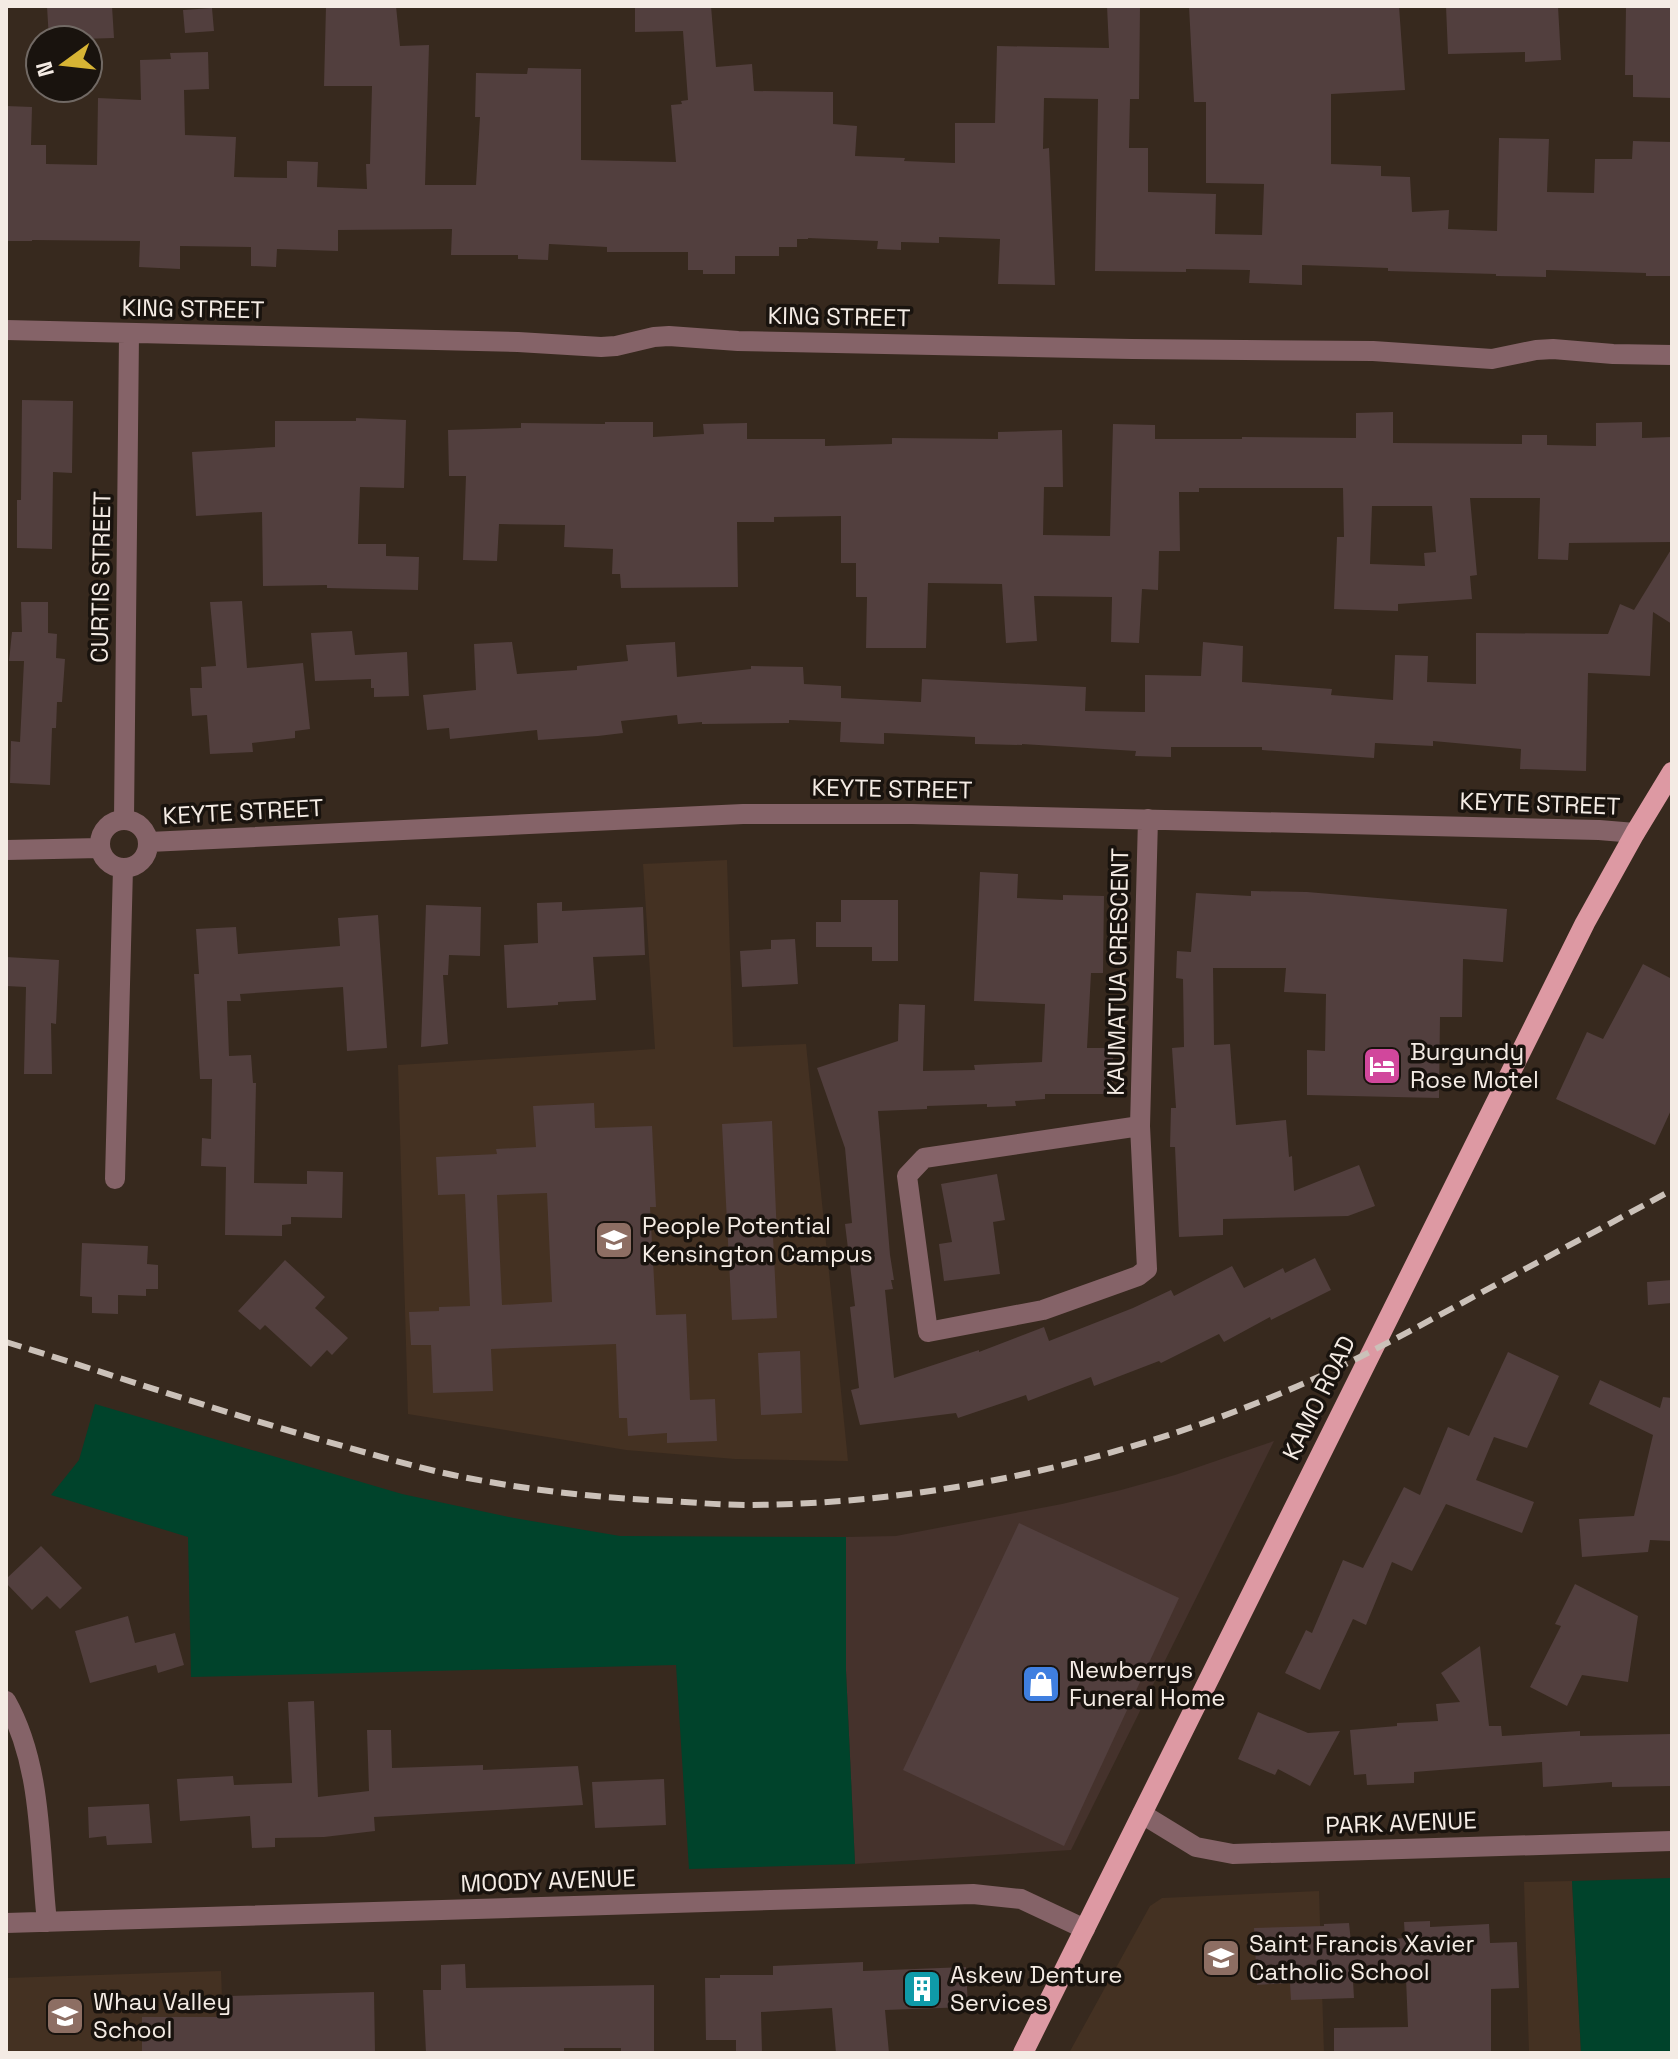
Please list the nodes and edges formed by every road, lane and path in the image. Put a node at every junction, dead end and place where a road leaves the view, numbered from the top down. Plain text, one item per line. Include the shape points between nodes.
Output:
1 (6, 330) edge
2 (129, 334) junction
3 (1672, 355) edge
4 (1672, 772) edge
5 (124, 819) junction
6 (1148, 819) junction
7 (1635, 833) junction
8 (149, 842) junction
9 (100, 848) junction
10 (6, 850) edge
11 (123, 868) junction
12 (1140, 1126) junction
13 (115, 1179) dead end
14 (6, 1701) edge
15 (1142, 1814) junction
16 (1672, 1841) edge
17 (47, 1922) junction
18 (6, 1923) edge
19 (1085, 1929) junction
20 (1023, 2053) edge

1 - 2 street, KING STREET
2 - 3 street, KING STREET via 601,347 669,336 754,342 1373,351 1492,359 1553,349
2 - 5 street, CURTIS STREET
4 - 7 main road, KAMO ROAD
5 - 8 street via 141,826
5 - 9 street via 103,831
6 - 7 street, KEYTE STREET
6 - 8 street, KEYTE STREET via 743,814
6 - 12 street, KAUMATUA CRESCENT
7 - 15 main road, KAMO ROAD via 1578,937
8 - 11 street via 138,864
9 - 10 street
9 - 11 street via 108,862
11 - 13 street
12 - 12 street, KAUMATUA CRESCENT via 924,1158 907,1176 928,1332 1043,1310 1147,1269
14 - 17 street via 34,1782
15 - 16 street, PARK AVENUE via 1196,1847 1233,1854
15 - 19 main road, KAMO ROAD
17 - 18 street, MOODY AVENUE
17 - 19 street, MOODY AVENUE via 973,1894 1021,1899
19 - 20 main road, KAMO ROAD

